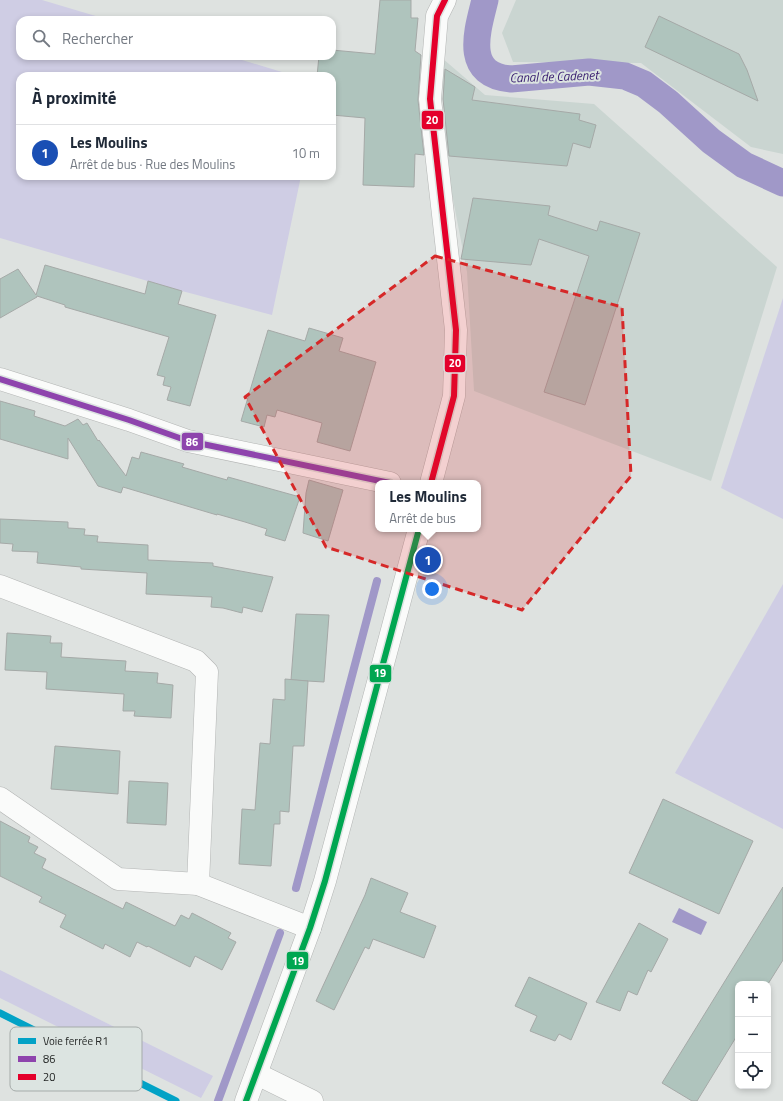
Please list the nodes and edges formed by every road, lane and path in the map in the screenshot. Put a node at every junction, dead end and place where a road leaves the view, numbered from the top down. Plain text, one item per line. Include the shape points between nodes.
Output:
1 (445, 0) edge
2 (0, 379) edge
3 (376, 480) edge
4 (432, 480) edge
5 (418, 532) edge
6 (0, 586) edge
7 (0, 798) edge
8 (198, 884) junction
9 (310, 928) junction
10 (257, 1074) junction
11 (246, 1101) edge
12 (312, 1101) edge

1 - 4 street via 437,16 430,98 456,330 454,396
2 - 3 street via 188,441
5 - 9 street via 325,881
6 - 8 street via 196,661 207,672
7 - 8 street via 118,879
8 - 9 street
9 - 10 street
10 - 11 street
10 - 12 street

